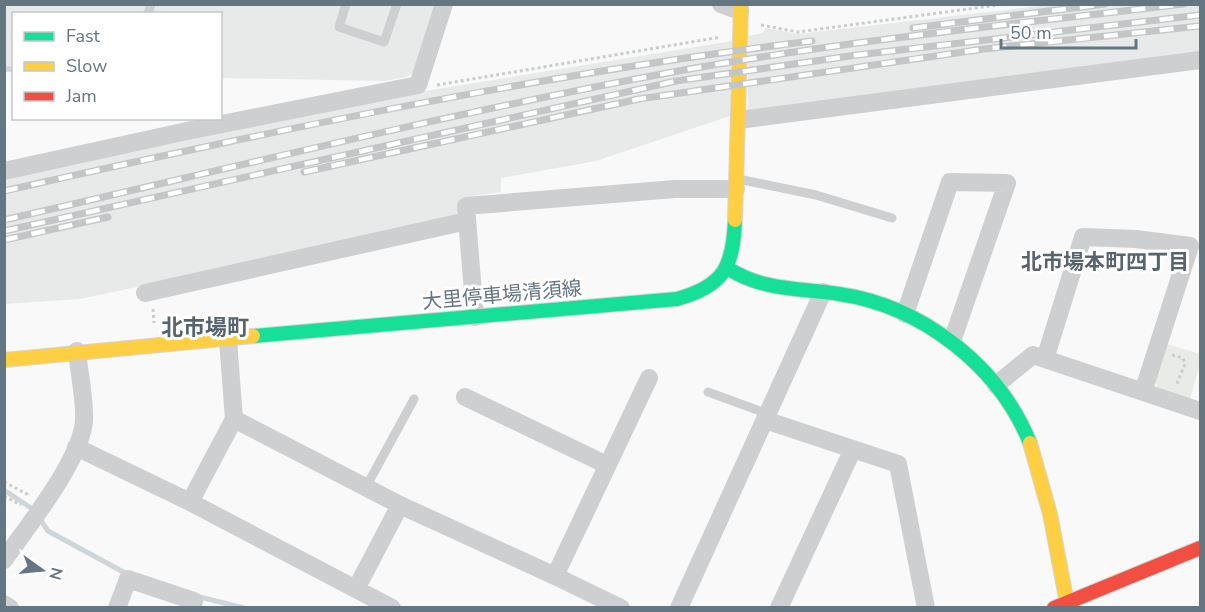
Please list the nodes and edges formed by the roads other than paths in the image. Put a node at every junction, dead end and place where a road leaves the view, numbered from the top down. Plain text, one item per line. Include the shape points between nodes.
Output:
1 (346, 4) edge
2 (397, 4) edge
3 (444, 4) edge
4 (721, 4) edge
5 (741, 8) edge
6 (1200, 60) edge
7 (738, 120) junction
8 (4, 171) edge
9 (736, 184) junction
10 (892, 218) dead end
11 (467, 221) junction
12 (729, 269) junction
13 (823, 292) junction
14 (148, 293) road end
15 (905, 314) junction
16 (475, 317) junction
17 (228, 340) junction
18 (952, 341) junction
19 (77, 351) junction
20 (1045, 359) junction
21 (4, 360) edge
22 (649, 378) dead end
23 (996, 385) junction
24 (708, 392) dead end
25 (1143, 392) junction
26 (465, 397) dead end
27 (414, 399) dead end
28 (1200, 411) edge
29 (766, 417) junction
30 (234, 419) junction
31 (76, 447) junction
32 (853, 449) junction
33 (607, 465) junction
34 (366, 487) junction
35 (190, 502) junction
36 (400, 505) junction
37 (1200, 548) edge
38 (4, 560) edge
39 (555, 576) junction
40 (356, 589) junction
41 (4, 604) edge
42 (1063, 606) edge
43 (9, 608) edge
44 (117, 608) edge
45 (192, 608) edge
46 (392, 608) edge
47 (621, 608) edge
48 (679, 608) edge
49 (779, 608) edge
50 (926, 608) edge

1 - 2 lane via 339,27 384,42
3 - 8 street via 418,85
4 - 5 street
5 - 7 main road
6 - 7 street
7 - 9 main road
9 - 10 lane via 816,195
9 - 11 street via 466,206
9 - 12 main road via 734,246
11 - 14 street
11 - 16 street
12 - 13 main road via 752,282
12 - 16 main road, 大里停車場清須線 via 700,294 677,299
13 - 15 main road via 862,298
13 - 29 street
15 - 18 main road
15 - 18 street via 950,182 1007,183
16 - 17 main road, 大里停車場清須線
17 - 19 main road, 大里停車場清須線
17 - 30 street
18 - 23 main road
19 - 21 main road, 大里停車場清須線
19 - 31 street via 84,422
20 - 23 street via 1033,355
20 - 25 street
20 - 25 street via 1083,237 1136,238 1190,246
22 - 33 street
23 - 42 main road via 1016,412 1029,440 1047,502
24 - 29 lane
25 - 28 street
26 - 33 street
27 - 34 lane
29 - 32 street
29 - 48 street
30 - 34 street
30 - 35 street
31 - 35 street
31 - 38 street via 41,510
32 - 49 street
32 - 50 street via 898,464
33 - 39 street
34 - 36 street
35 - 40 street
36 - 39 street
36 - 40 street
37 - 42 main road
39 - 47 street
40 - 46 street
41 - 43 street
44 - 45 street via 128,579 194,601

